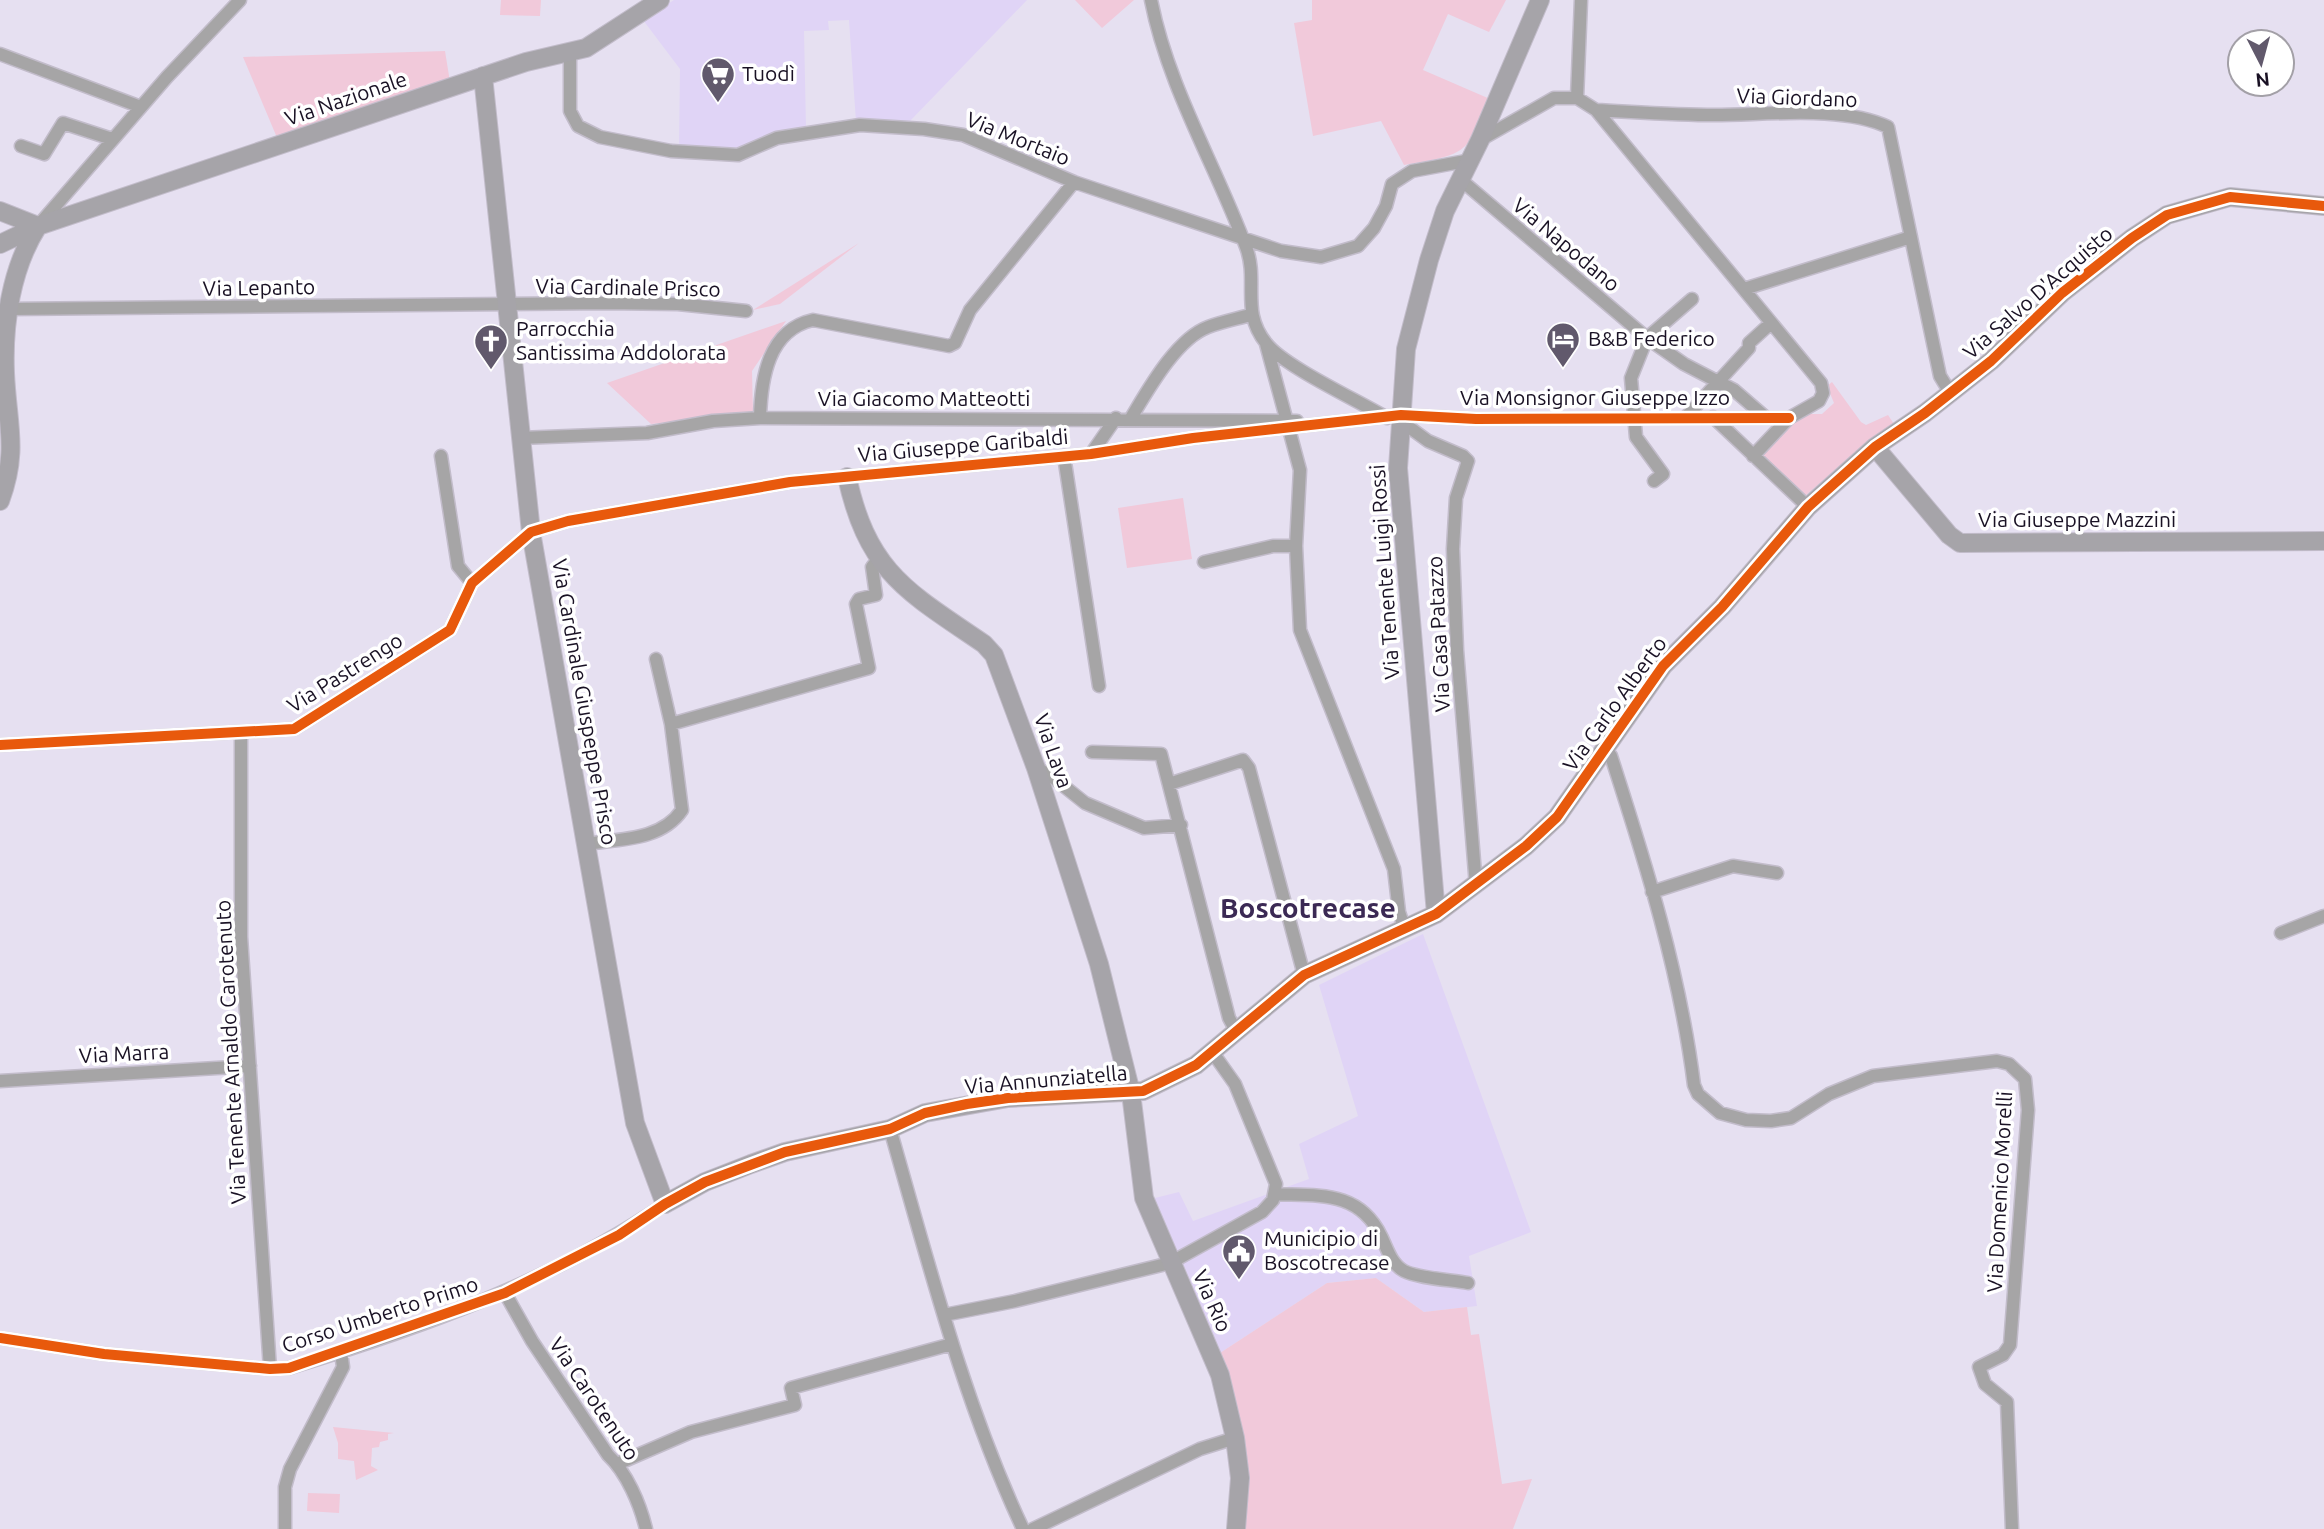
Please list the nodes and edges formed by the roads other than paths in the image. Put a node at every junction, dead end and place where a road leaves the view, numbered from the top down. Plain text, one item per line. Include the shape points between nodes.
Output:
1 (240, 0) edge
2 (660, 0) edge
3 (1540, 0) edge
4 (1581, 0) edge
5 (1151, 1) edge
6 (0, 54) edge
7 (570, 54) junction
8 (482, 76) junction
9 (1577, 98) junction
10 (141, 107) junction
11 (1596, 110) junction
12 (113, 139) junction
13 (1480, 140) junction
14 (21, 146) dead end
15 (1471, 160) junction
16 (1461, 180) junction
17 (1074, 182) junction
18 (2287, 203) junction
19 (2324, 206) edge
20 (0, 211) edge
21 (2324, 212) edge
22 (38, 226) junction
23 (1242, 236) junction
24 (1911, 237) junction
25 (0, 244) edge
26 (1744, 289) junction
27 (1692, 299) dead end
28 (509, 305) junction
29 (9, 309) junction
30 (746, 311) dead end
31 (1250, 315) junction
32 (1771, 323) junction
33 (1647, 338) junction
34 (1266, 344) junction
35 (1718, 381) junction
36 (1951, 394) junction
37 (1686, 416) junction
38 (1764, 416) junction
39 (1713, 417) junction
40 (760, 418) junction
41 (1116, 418) junction
42 (1131, 418) junction
43 (1633, 418) junction
44 (1790, 418) junction
45 (1397, 419) junction
46 (1289, 424) junction
47 (520, 438) junction
48 (1875, 447) junction
49 (1091, 454) junction
50 (440, 456) dead end
51 (1064, 456) junction
52 (1753, 456) junction
53 (847, 477) junction
54 (1654, 481) dead end
55 (0, 501) edge
56 (1808, 507) junction
57 (531, 533) junction
58 (2324, 541) edge
59 (1296, 546) junction
60 (878, 558) junction
61 (1203, 562) dead end
62 (472, 583) junction
63 (656, 659) dead end
64 (1099, 686) dead end
65 (671, 724) junction
66 (241, 732) junction
67 (0, 745) edge
68 (1605, 749) junction
69 (1092, 752) dead end
70 (1036, 768) junction
71 (1169, 784) junction
72 (1181, 825) junction
73 (585, 844) junction
74 (1777, 873) dead end
75 (1476, 886) junction
76 (1652, 892) junction
77 (1436, 914) junction
78 (2324, 916) edge
79 (1405, 930) junction
80 (2281, 933) dead end
81 (1304, 975) junction
82 (1236, 1031) junction
83 (1213, 1053) junction
84 (250, 1066) junction
85 (0, 1081) edge
86 (1131, 1093) junction
87 (890, 1129) junction
88 (1274, 1194) junction
89 (665, 1204) junction
90 (1170, 1263) junction
91 (1468, 1283) dead end
92 (505, 1293) junction
93 (944, 1315) junction
94 (0, 1338) edge
95 (952, 1344) junction
96 (341, 1352) junction
97 (270, 1369) junction
98 (1235, 1438) junction
99 (617, 1464) junction
100 (285, 1529) edge
101 (646, 1529) edge
102 (1023, 1529) edge
103 (1033, 1529) edge
104 (1236, 1529) edge
105 (2012, 1529) edge

1 - 10 street
2 - 7 street, Via Nazionale
3 - 13 street, Via Tenente Luigi Rossi
4 - 9 street
5 - 23 street via 1180,93
6 - 10 street
7 - 8 street, Via Nazionale
7 - 17 street, Via Mortaio via 570,111 578,126 600,137 671,150 738,155 777,138 860,125 924,129 963,135
8 - 22 street, Via Nazionale
8 - 28 street, Via Cardinale Giuspeppe Prisco
9 - 11 street
9 - 13 street via 1554,98
10 - 12 street
11 - 24 street, Via Giordano via 1833,115 1873,120 1888,127
11 - 26 street
12 - 14 street via 63,123 44,154
12 - 22 street
13 - 15 street, Via Tenente Luigi Rossi
15 - 16 street, Via Tenente Luigi Rossi
15 - 23 street, Via Mortaio via 1412,171 1392,184 1374,228 1358,246 1321,257 1281,251
16 - 33 street, Via Napodano
16 - 45 street, Via Tenente Luigi Rossi via 1429,260 1406,349
17 - 23 street, Via Mortaio
17 - 40 street via 970,310 955,343 949,346 813,320 798,324 765,365
18 - 19 street, Via Salvo D'Acquisto
18 - 21 street
18 - 36 street, Via Salvo D'Acquisto via 2230,197 2167,215 2062,293
20 - 22 street
22 - 25 street, Via Nazionale
22 - 29 street via 18,270
23 - 31 street via 1250,262
24 - 26 street
24 - 36 street, Via Giordano via 1940,376
26 - 32 street
27 - 33 street
28 - 29 street, Via Lepanto
28 - 30 street, Via Cardinale Prisco via 678,304
28 - 47 street, Via Cardinale Giuspeppe Prisco
29 - 55 street via 5,376 12,461
31 - 34 street
31 - 42 street via 1192,336 1153,381
32 - 35 street
32 - 44 street via 1821,383 1823,393 1819,401
33 - 35 street, Via Napodano
33 - 43 street via 1631,378
34 - 45 street via 1282,358
34 - 46 street
35 - 37 street
35 - 38 street, Via Napodano
36 - 48 street, Via Salvo D'Acquisto
37 - 39 street, Via Monsignor Giuseppe Izzo
37 - 43 street, Via Monsignor Giuseppe Izzo
38 - 39 street, Via Monsignor Giuseppe Izzo
38 - 44 street, Via Monsignor Giuseppe Izzo
39 - 52 street
40 - 41 street, Via Giacomo Matteotti
40 - 47 street, Via Giacomo Matteotti via 647,433
41 - 42 street, Via Giacomo Matteotti
41 - 49 street
42 - 46 street, Via Giacomo Matteotti
43 - 45 street, Via Monsignor Giuseppe Izzo
43 - 54 street via 1636,437 1663,474
44 - 52 street
45 - 46 street, Via Giacomo Matteotti
45 - 75 street, Via Casa Patazzo via 1468,461 1456,498 1453,549
45 - 77 street, Via Tenente Luigi Rossi
46 - 49 street, Via Giuseppe Garibaldi
46 - 59 street via 1301,486
47 - 57 street, Via Cardinale Giuspeppe Prisco
48 - 56 street, Via Carlo Alberto
48 - 58 street, Via Giuseppe Mazzini via 1960,543
49 - 51 street, Via Giuseppe Garibaldi
50 - 62 street via 458,566
51 - 53 street, Via Giuseppe Garibaldi
51 - 64 street
52 - 56 street
53 - 57 street, Via Giuseppe Garibaldi via 790,482 568,521
53 - 60 street, Via Lava via 854,511
56 - 68 street, Via Carlo Alberto via 1722,607 1663,666
57 - 62 street, Via Pastrengo
57 - 73 street, Via Cardinale Giuspeppe Prisco
59 - 61 street via 1273,546
59 - 79 street via 1300,629 1394,869
60 - 65 street via 872,567 876,595 856,604 869,668
60 - 70 street, Via Lava via 909,593 994,654
62 - 66 street, Via Pastrengo via 450,630 294,729
63 - 65 street
65 - 73 street via 682,810 675,820 650,835
66 - 67 street, Via Pastrengo
66 - 84 street, Via Tenente Arnaldo Carotenuto via 241,937
68 - 75 street, Via Carlo Alberto via 1557,817
68 - 76 street, Via Domenico Morelli via 1611,756
69 - 71 street via 1161,754
70 - 72 street via 1085,803 1144,828
70 - 86 street, Via Lava via 1099,964
71 - 72 street
71 - 81 street via 1243,760 1249,768
72 - 82 street
73 - 89 street, Via Cardinale Giuspeppe Prisco via 635,1122
74 - 76 street via 1733,866
75 - 77 street, Via Carlo Alberto
76 - 105 street, Via Domenico Morelli via 1682,1000 1694,1085 1720,1113 1746,1120 1791,1118 1848,1084 1885,1073 1997,1061 2010,1065 2025,1079 2028,1110 2010,1345 2003,1355 1979,1367 1985,1384 2007,1402
77 - 79 street, Via Annunziatella
78 - 80 street
79 - 81 street, Via Annunziatella
81 - 82 street, Via Annunziatella
82 - 83 street, Via Annunziatella
83 - 86 street, Via Annunziatella via 1163,1084
83 - 88 street via 1235,1084 1276,1184
84 - 85 street, Via Marra
84 - 97 street, Via Tenente Arnaldo Carotenuto
86 - 87 street, Via Annunziatella via 967,1104 925,1113
86 - 90 street, Via Rio via 1144,1198
87 - 89 street, Via Annunziatella via 785,1152 705,1182
87 - 93 street
88 - 90 street via 1262,1212
88 - 91 street via 1329,1197 1356,1204 1404,1271
89 - 92 street, Corso Umberto Primo via 619,1235
90 - 93 street
90 - 98 street, Via Rio via 1220,1375
92 - 96 street, Corso Umberto Primo
92 - 99 street, Via Carotenuto via 532,1341
93 - 95 street
94 - 97 street, Corso Umberto Primo
95 - 99 street via 791,1388 795,1405 691,1432
95 - 102 street via 999,1478
96 - 97 street, Corso Umberto Primo
96 - 100 street via 343,1367 290,1469
98 - 103 street via 1200,1449
98 - 104 street, Via Rio via 1240,1478
99 - 101 street, Via Carotenuto

